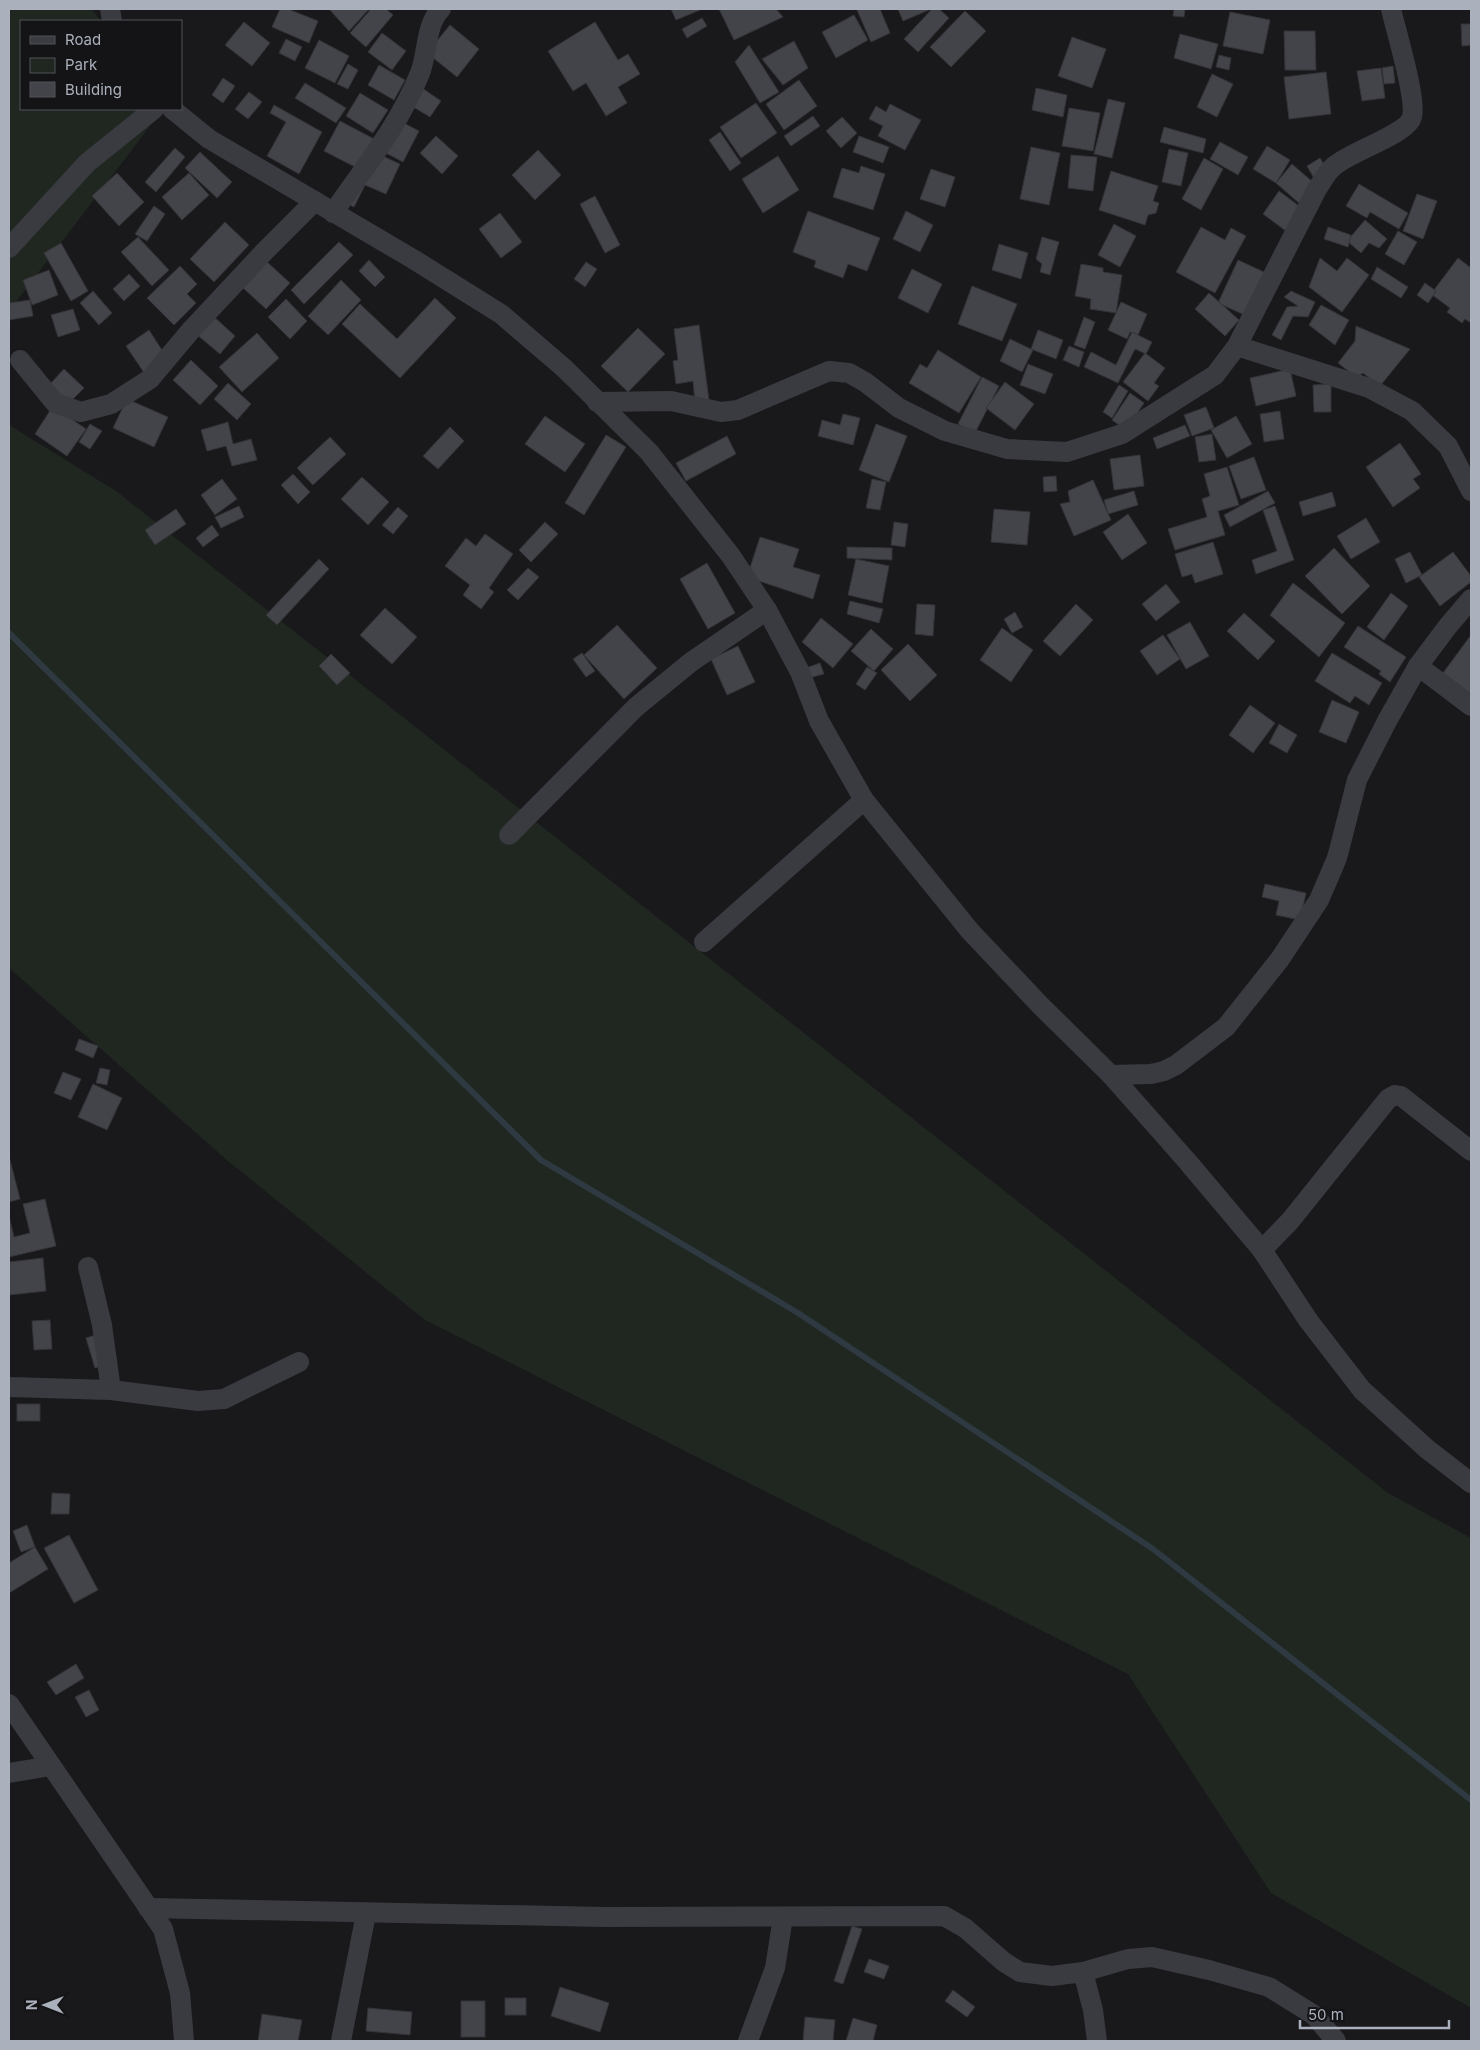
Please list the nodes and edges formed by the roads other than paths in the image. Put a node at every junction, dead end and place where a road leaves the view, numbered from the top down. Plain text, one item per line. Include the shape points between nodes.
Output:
1 (1391, 9) edge
2 (432, 11) edge
3 (153, 110) edge
4 (173, 110) edge
5 (315, 201) junction
6 (333, 213) junction
7 (9, 248) edge
8 (1237, 346) junction
9 (20, 360) dead end
10 (598, 402) junction
11 (1471, 491) edge
12 (1471, 599) edge
13 (766, 610) junction
14 (1418, 666) junction
15 (1471, 706) edge
16 (864, 800) junction
17 (509, 835) dead end
18 (704, 942) dead end
19 (1111, 1075) junction
20 (1471, 1151) edge
21 (1262, 1250) junction
22 (88, 1267) dead end
23 (299, 1362) dead end
24 (9, 1387) edge
25 (111, 1390) junction
26 (1471, 1484) edge
27 (9, 1704) edge
28 (50, 1766) junction
29 (9, 1774) edge
30 (148, 1908) junction
31 (366, 1914) junction
32 (783, 1916) junction
33 (1082, 1972) junction
34 (184, 2041) edge
35 (341, 2041) edge
36 (748, 2041) edge
37 (1097, 2041) edge
38 (1336, 2041) edge

1 - 8 street via 1413,101 1412,118 1405,128 1332,167 1317,189
2 - 6 street via 421,72 396,122
3 - 7 street via 88,163
4 - 5 street via 210,139
5 - 6 street
5 - 9 street via 192,329 150,378 112,404 81,412 55,403
6 - 10 street via 501,314
8 - 10 street via 1215,374 1122,434 1067,452 1006,449 945,431 899,408 865,382 842,372 829,371 738,410 722,412 671,401
8 - 11 street via 1369,388 1412,411 1448,446
10 - 13 street via 649,452 676,485 731,556
12 - 14 street
13 - 16 street via 800,672 820,721
13 - 17 street via 690,662 636,707
14 - 15 street
14 - 19 street via 1357,780 1337,858 1319,900 1280,959 1226,1027 1176,1065 1151,1074
16 - 18 street
16 - 19 street via 970,931
19 - 21 street
20 - 21 street via 1402,1096 1394,1094 1290,1221
21 - 26 street via 1308,1320 1362,1390
22 - 25 street via 102,1325
23 - 25 street via 224,1399 198,1401
24 - 25 street
27 - 28 street
28 - 29 street
28 - 30 street
30 - 31 street
30 - 34 street via 163,1929 180,1993
31 - 32 street
31 - 35 street
32 - 33 street via 944,1916 965,1928 1020,1972 1052,1976
32 - 36 street via 775,1968
33 - 37 street via 1093,2010
33 - 38 street via 1128,1959 1152,1957 1209,1970 1269,1987 1314,2014

